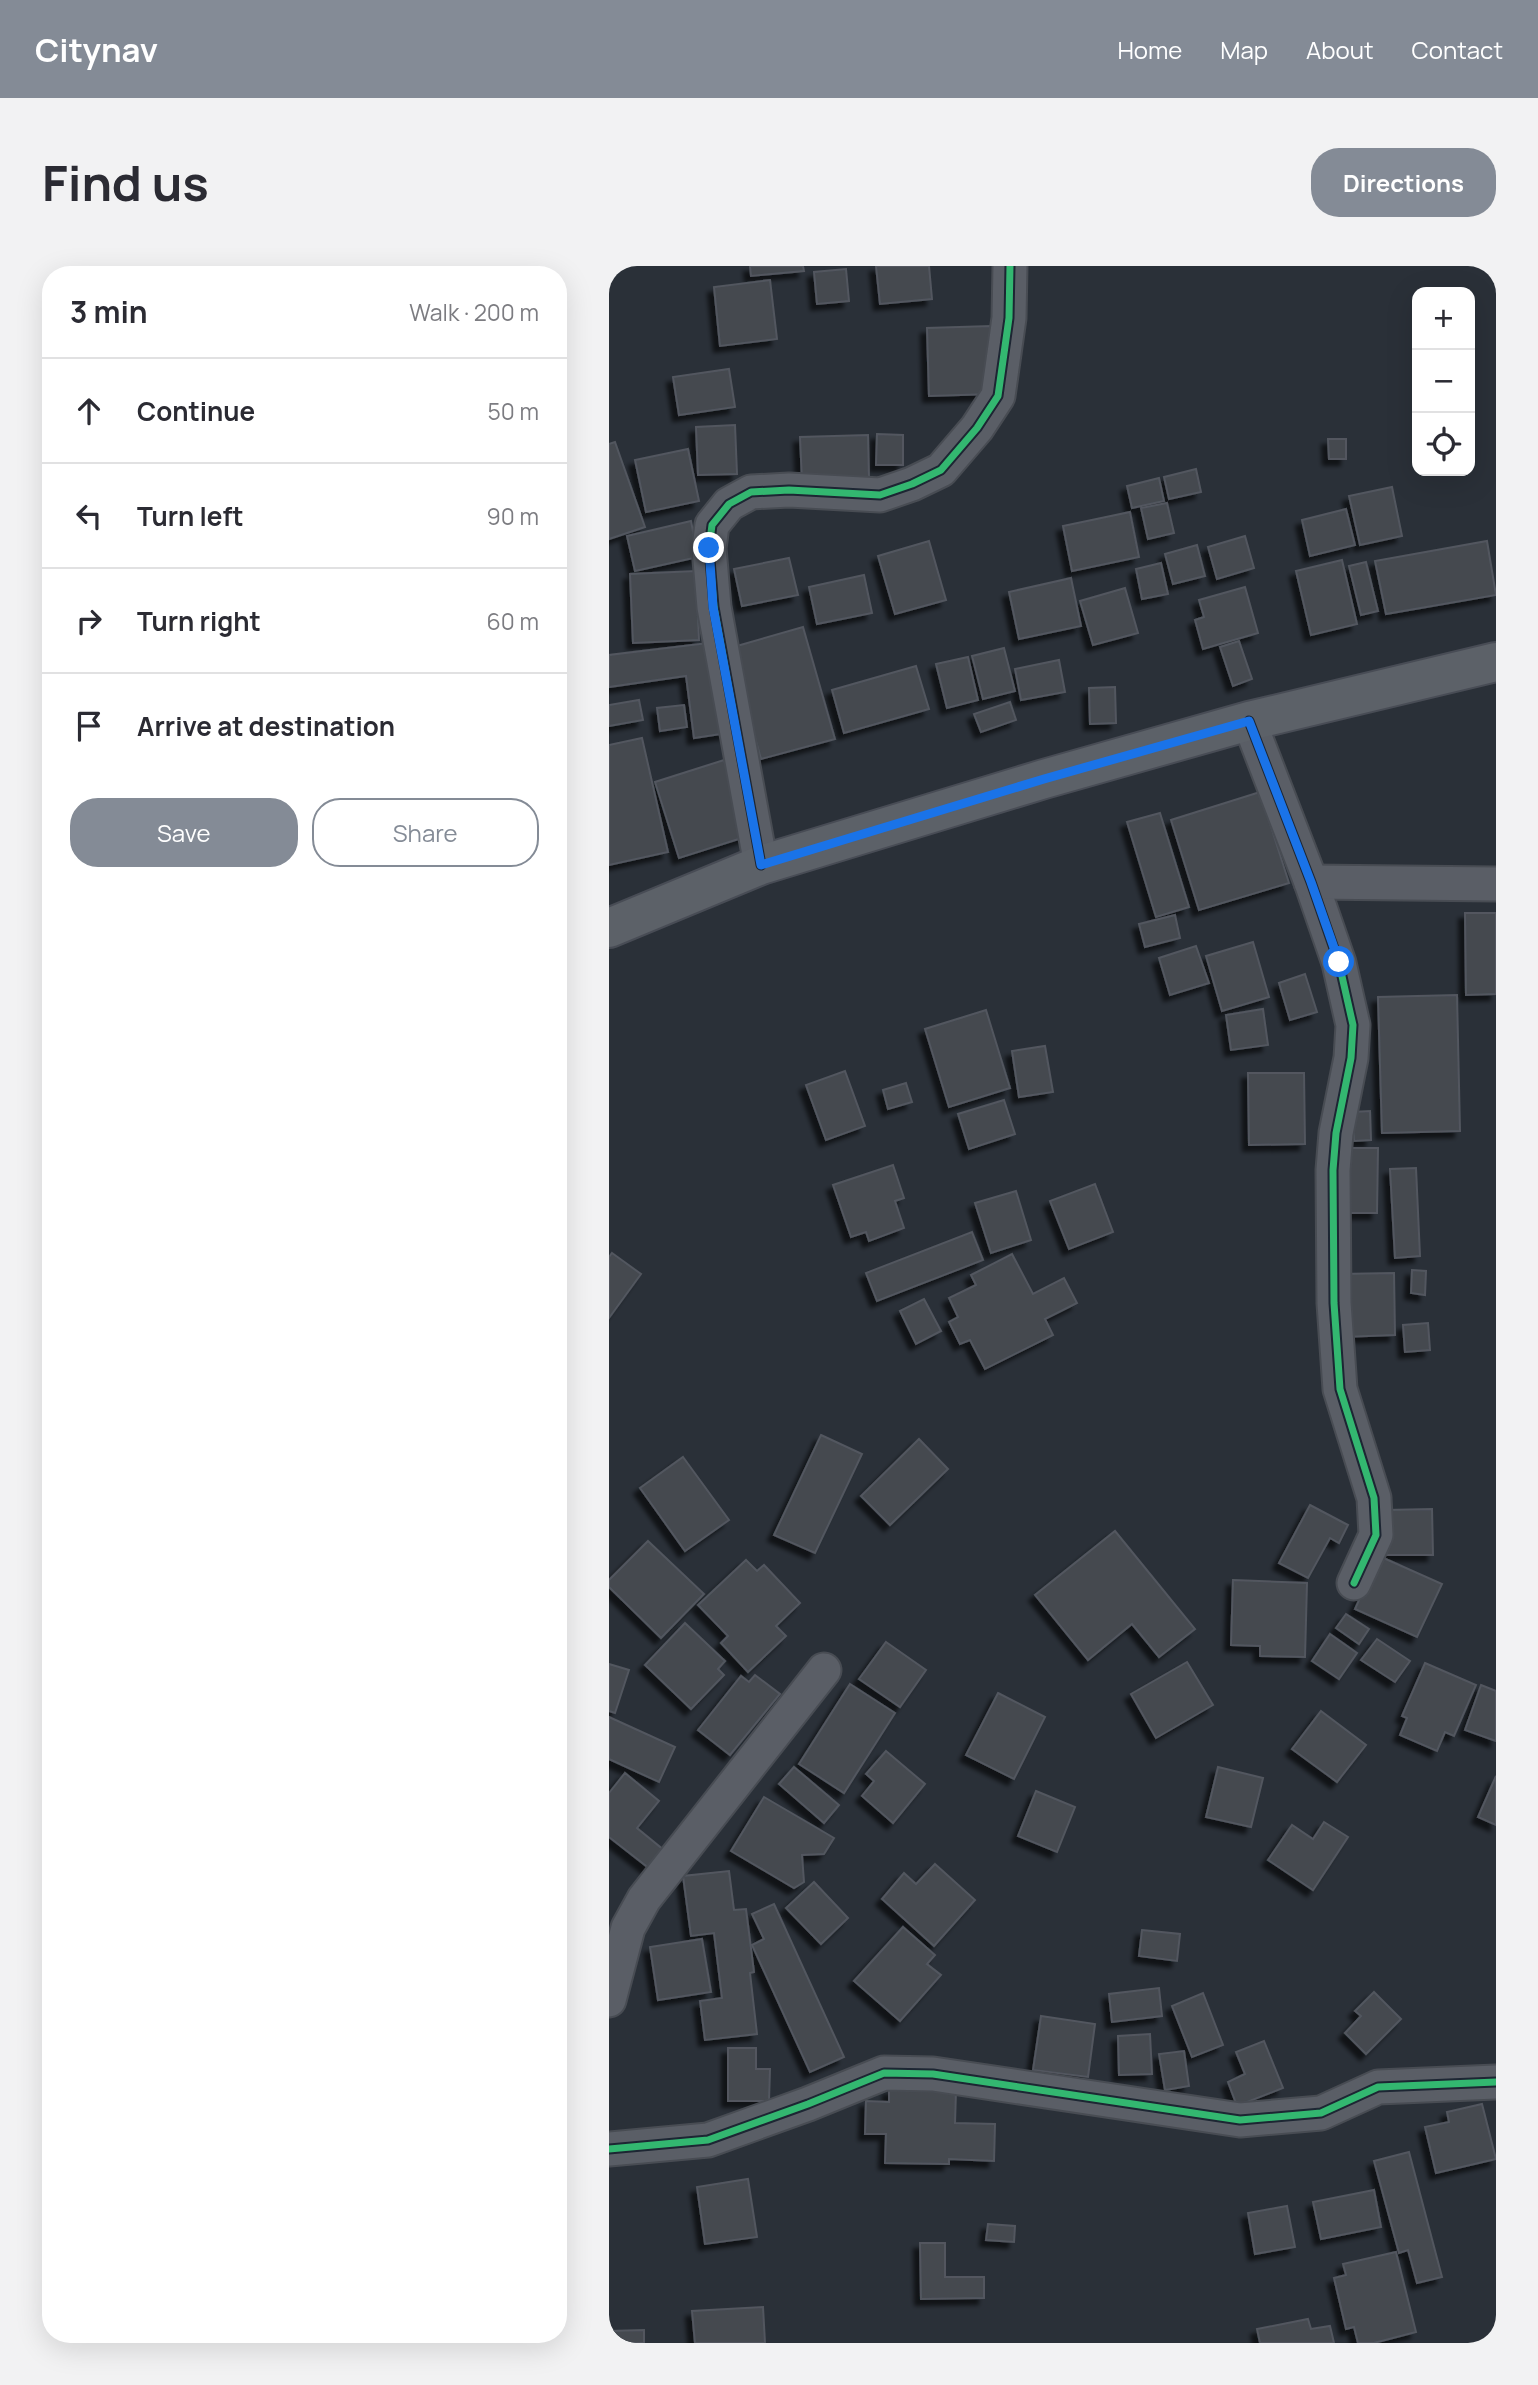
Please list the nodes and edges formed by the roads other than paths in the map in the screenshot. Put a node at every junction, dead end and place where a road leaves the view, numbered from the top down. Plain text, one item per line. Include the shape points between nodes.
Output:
1 (1010, 266) edge
2 (1496, 662) edge
3 (1249, 721) junction
4 (761, 865) junction
5 (1311, 882) junction
6 (1496, 884) edge
7 (609, 928) edge
8 (1354, 1583) dead end
9 (824, 1670) dead end
10 (609, 2000) edge
11 (1496, 2082) edge
12 (609, 2149) edge

1 - 4 street via 1009,318 998,396 941,470 880,495 751,492 729,503 712,525 713,607
2 - 3 main road
3 - 4 main road
3 - 5 street
4 - 7 main road
5 - 6 street
5 - 8 street via 1339,962 1353,1025 1333,1170 1334,1303 1340,1389 1374,1498 1376,1535
9 - 10 street via 644,1899 628,1928
11 - 12 street via 1378,2087 1321,2113 1240,2120 933,2074 884,2073 708,2140

